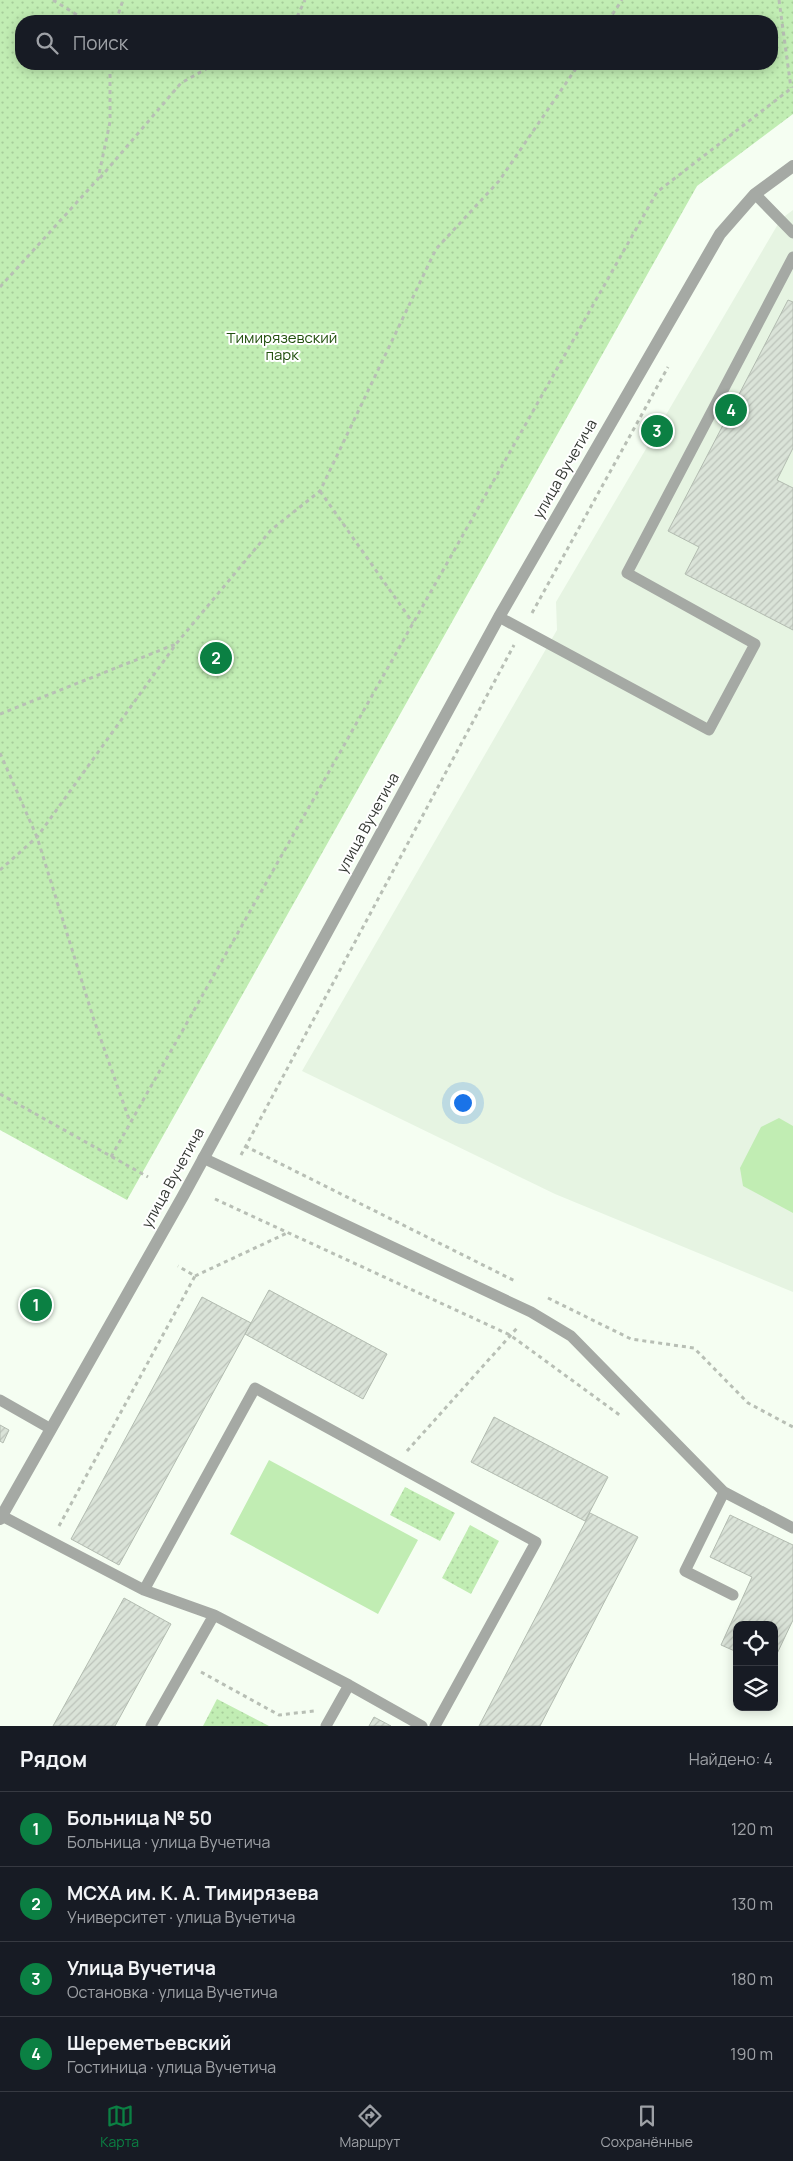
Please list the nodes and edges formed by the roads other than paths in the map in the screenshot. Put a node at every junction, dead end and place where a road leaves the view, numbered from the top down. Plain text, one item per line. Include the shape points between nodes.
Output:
1 (793, 166) edge
2 (755, 194) junction
3 (793, 234) edge
4 (793, 257) edge
5 (499, 617) junction
6 (203, 1158) junction
7 (0, 1400) edge
8 (51, 1429) junction
9 (724, 1492) junction
10 (1, 1518) edge
11 (793, 1528) edge
12 (144, 1590) junction
13 (733, 1595) dead end
14 (214, 1615) junction
15 (349, 1685) junction
16 (152, 1726) edge
17 (326, 1726) edge
18 (422, 1726) edge
19 (435, 1726) edge

1 - 2 street, улица Вучетича
2 - 3 lane
2 - 5 street, улица Вучетича via 720,234
4 - 5 lane via 627,573 756,644 709,730
5 - 6 street, улица Вучетича
6 - 8 street, улица Вучетича
6 - 9 lane via 531,1312 571,1336
7 - 8 lane
8 - 10 street, улица Вучетича
9 - 11 lane
9 - 13 lane via 685,1571
10 - 12 lane
12 - 14 lane
12 - 19 lane via 255,1388 536,1542
14 - 15 lane
14 - 16 lane
15 - 17 lane
15 - 18 lane

